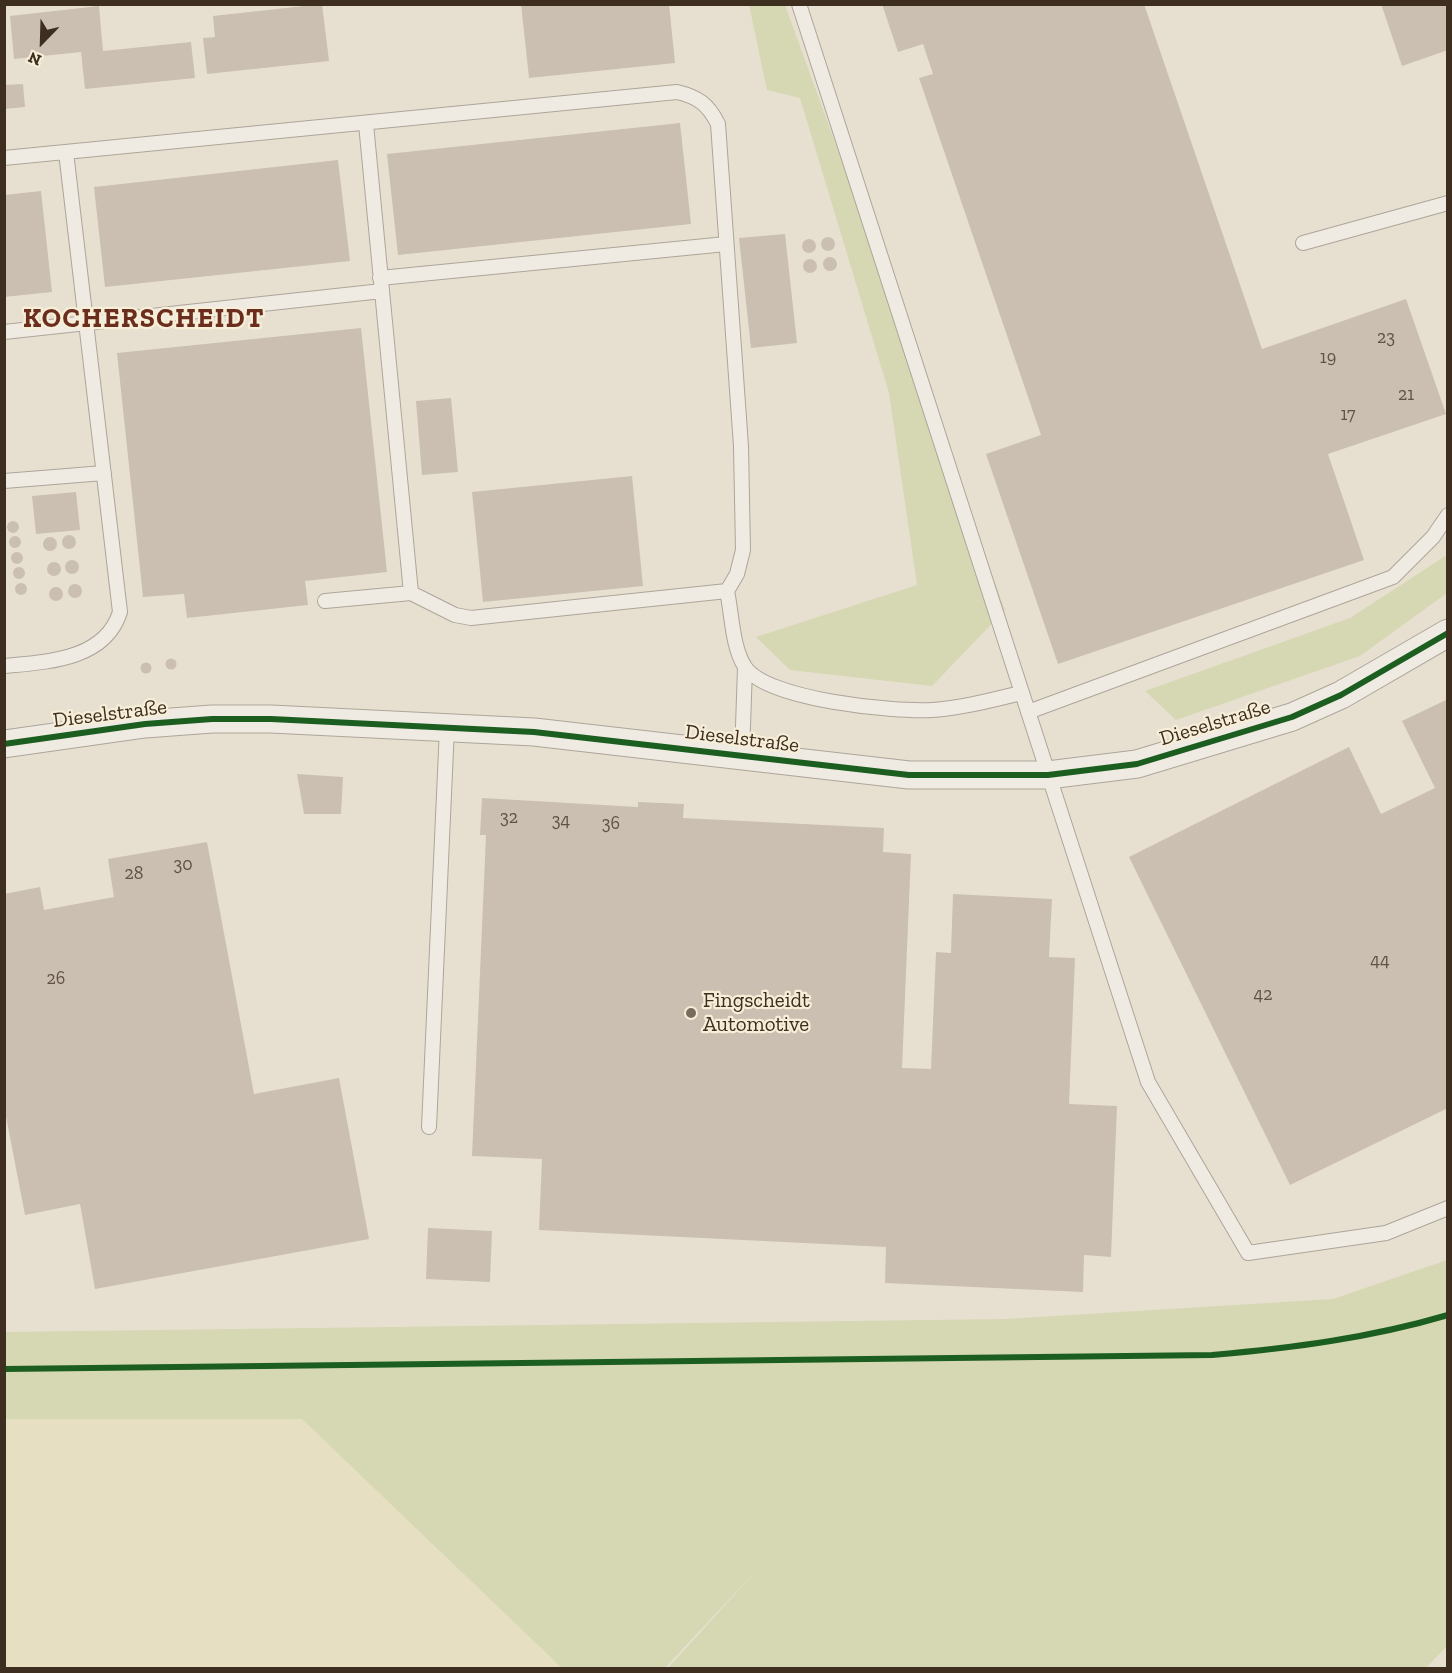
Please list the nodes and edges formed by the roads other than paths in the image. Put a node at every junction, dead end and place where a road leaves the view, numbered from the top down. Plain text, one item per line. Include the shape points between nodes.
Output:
1 (800, 4) edge
2 (366, 124) junction
3 (66, 152) junction
4 (4, 158) edge
5 (1448, 203) edge
6 (1303, 243) dead end
7 (726, 244) junction
8 (381, 284) junction
9 (86, 323) junction
10 (4, 332) edge
11 (104, 474) junction
12 (4, 481) edge
13 (1448, 515) edge
14 (727, 591) junction
15 (411, 592) junction
16 (326, 601) dead end
17 (1448, 633) edge
18 (4, 666) edge
19 (745, 668) junction
20 (1021, 693) junction
21 (1028, 712) junction
22 (447, 728) junction
23 (4, 744) edge
24 (742, 755) junction
25 (1048, 775) junction
26 (429, 1127) dead end
27 (1448, 1208) edge

1 - 20 lane
2 - 3 lane
2 - 7 lane via 677,92 695,96 709,107 718,124
2 - 8 lane
3 - 4 lane
3 - 9 lane
5 - 6 lane
7 - 8 lane
7 - 14 lane via 741,446 743,550 737,574
8 - 9 lane
8 - 15 lane
9 - 10 lane
9 - 11 lane
11 - 12 lane
11 - 18 lane via 120,612 115,628 93,647 62,658
13 - 21 lane via 1433,537 1393,577
14 - 15 lane via 471,618 455,615
14 - 19 lane
15 - 16 lane
17 - 25 street, Dieselstraße via 1341,695 1292,717 1137,764
19 - 20 lane via 782,690 805,697 895,709 966,706
19 - 24 lane
20 - 21 lane
21 - 25 lane
22 - 23 street, Dieselstraße via 212,719 145,724
22 - 24 street, Dieselstraße via 534,732
22 - 26 lane
24 - 25 street, Dieselstraße via 909,775
25 - 27 lane via 1148,1082 1248,1253 1386,1233

